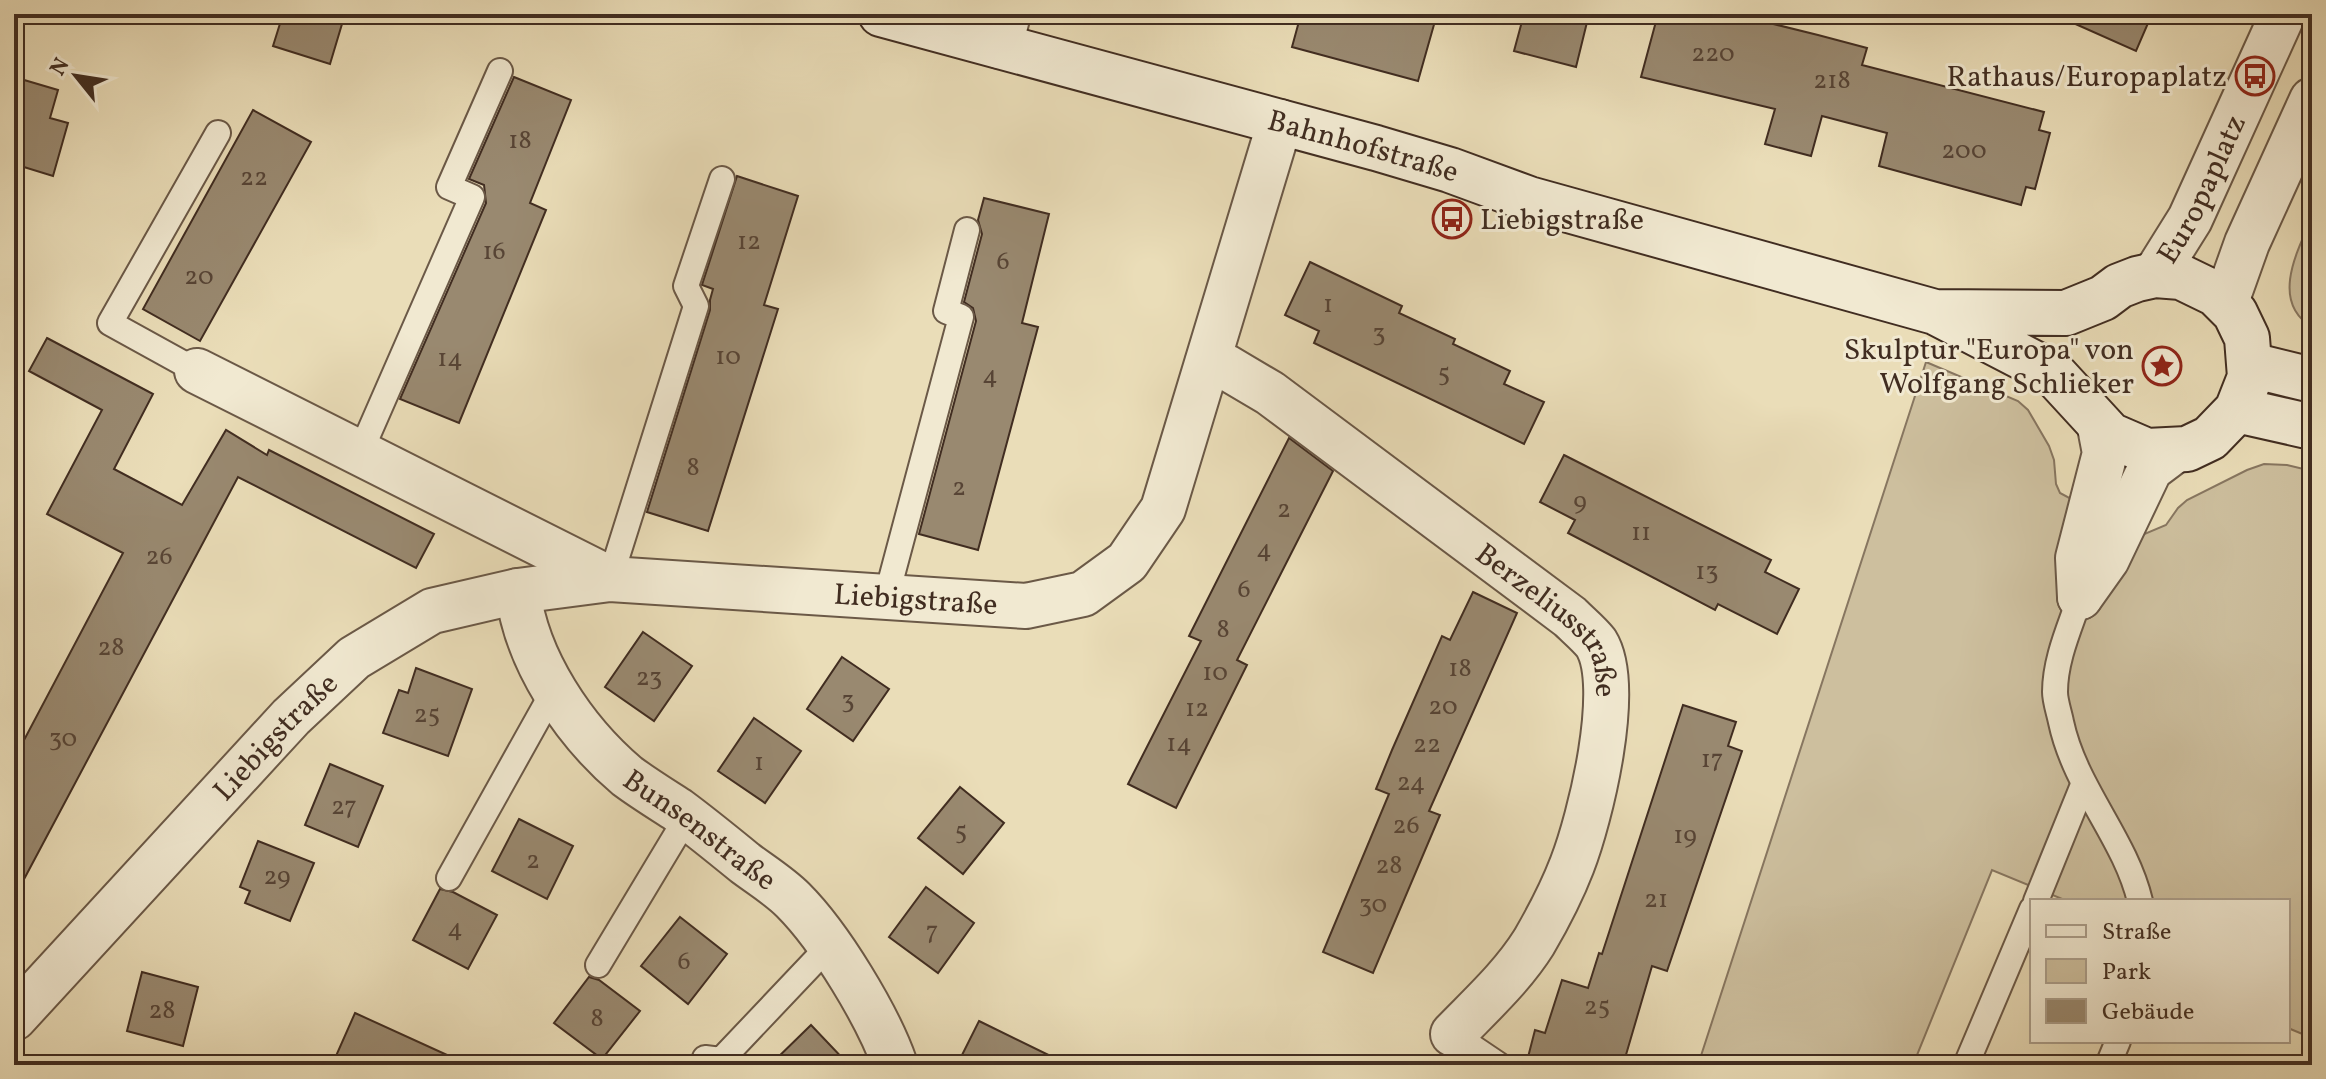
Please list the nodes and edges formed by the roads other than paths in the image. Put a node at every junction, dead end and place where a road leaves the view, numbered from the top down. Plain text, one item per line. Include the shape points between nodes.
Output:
1 (881, 14) edge
2 (2283, 14) edge
3 (1004, 30) edge
4 (500, 71) dead end
5 (2312, 100) edge
6 (1280, 122) junction
7 (218, 133) dead end
8 (722, 179) dead end
9 (967, 230) dead end
10 (2155, 275) junction
11 (2103, 298) junction
12 (2226, 302) junction
13 (1935, 312) junction
14 (1208, 362) junction
15 (2251, 365) junction
16 (197, 371) joint
17 (2312, 380) edge
18 (2237, 410) junction
19 (2092, 415) junction
20 (2312, 427) edge
21 (2174, 451) junction
22 (360, 453) junction
23 (610, 579) junction
24 (518, 591) junction
25 (2080, 597) junction
26 (886, 598) junction
27 (554, 690) junction
28 (2083, 785) junction
29 (687, 817) junction
30 (449, 878) dead end
31 (2037, 899) edge
32 (2140, 899) edge
33 (2030, 914) edge
34 (829, 946) junction
35 (598, 965) dead end
36 (14, 1018) edge
37 (2117, 1043) edge
38 (1456, 1050) edge
39 (705, 1058) dead end
40 (895, 1065) edge
41 (1499, 1065) edge
42 (1966, 1065) edge
43 (2108, 1065) edge

1 - 3 street, Bahnhofstraße
2 - 10 street, Europaplatz via 2190,219
3 - 6 street, Bahnhofstraße
4 - 22 lane via 449,187 472,197
5 - 12 street, Europaplatz
6 - 13 street, Bahnhofstraße via 1450,170 1529,199
6 - 14 street, Liebigstraße
7 - 16 lane via 110,323
8 - 23 lane via 686,286 696,306
9 - 26 lane via 946,311 961,317
10 - 11 street, Bahnhofstraße via 2119,286
10 - 12 street via 2194,281
11 - 13 street, Bahnhofstraße via 2066,313
11 - 19 street via 2075,347 2076,386
12 - 15 street via 2242,325
13 - 19 street, Bahnhofstraße via 2053,373
14 - 26 street, Liebigstraße via 1163,509 1127,562 1083,594 1026,606
14 - 38 street, Berzeliusstraße via 1270,393 1570,617 1596,643 1607,675 1606,712 1572,865 1533,943
15 - 17 street
15 - 18 street
16 - 22 street, Liebigstraße
18 - 20 street
18 - 21 street, Bahnhofstraße via 2210,438
19 - 21 street, Bahnhofstraße via 2110,435 2134,447
19 - 25 street, Bahnhofstraße via 2105,453 2078,558
21 - 25 street, Bahnhofstraße via 2150,469 2107,559
22 - 23 street, Liebigstraße
23 - 24 street, Liebigstraße
23 - 26 street, Liebigstraße
24 - 27 street, Bunsenstraße via 522,619
24 - 36 street, Liebigstraße via 432,611 354,658 291,717
25 - 28 lane, Bahnhofstraße via 2059,660 2055,694
27 - 29 street, Bunsenstraße via 627,775
27 - 30 lane
28 - 31 lane
28 - 32 lane, Bahnhofstraße via 2135,880
29 - 34 street, Bunsenstraße via 793,900
29 - 35 lane
33 - 42 lane
34 - 39 lane via 721,1060
34 - 40 street, Bunsenstraße
37 - 43 lane
38 - 41 lane

